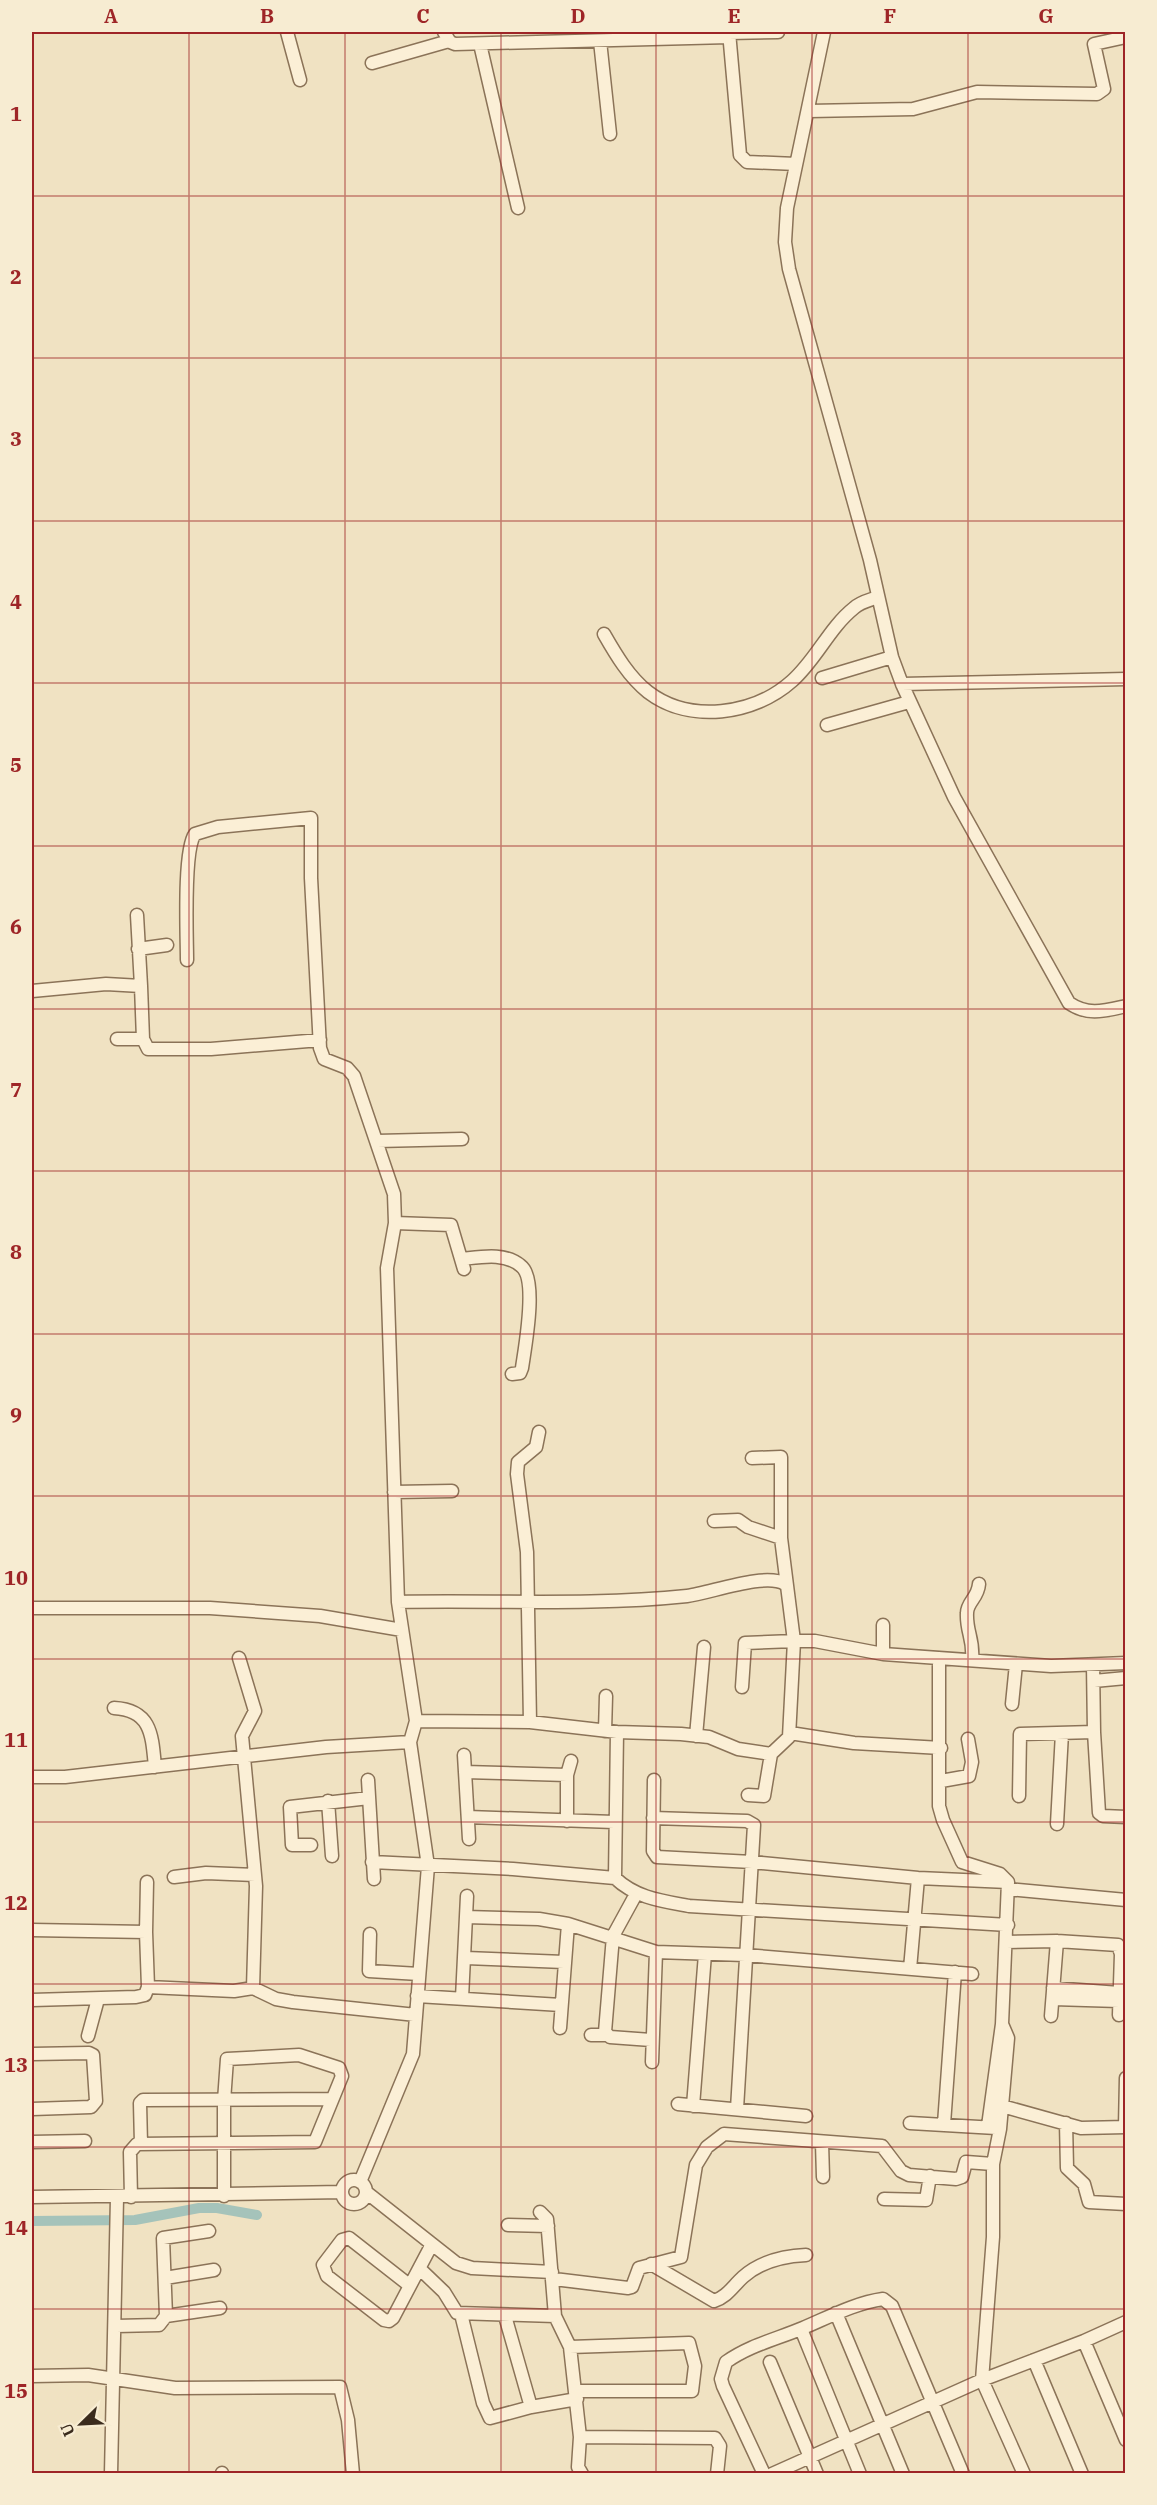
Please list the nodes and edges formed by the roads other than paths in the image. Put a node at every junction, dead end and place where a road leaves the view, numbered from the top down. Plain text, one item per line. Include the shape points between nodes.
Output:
1 (287, 32) edge
2 (778, 32) edge
3 (824, 32) edge
4 (729, 34) edge
5 (447, 36) edge
6 (593, 38) edge
7 (1125, 38) edge
8 (480, 44) junction
9 (372, 63) dead end
10 (300, 80) dead end
11 (809, 111) junction
12 (610, 134) dead end
13 (796, 164) junction
14 (518, 208) dead end
15 (879, 597) junction
16 (604, 634) dead end
17 (892, 657) junction
18 (822, 678) dead end
19 (1125, 679) edge
20 (902, 684) junction
21 (909, 702) junction
22 (827, 725) dead end
23 (137, 915) dead end
24 (167, 945) dead end
25 (138, 949) junction
26 (187, 960) dead end
27 (141, 986) junction
28 (32, 991) edge
29 (1125, 1006) edge
30 (117, 1039) dead end
31 (143, 1039) junction
32 (320, 1040) junction
33 (462, 1139) dead end
34 (378, 1141) junction
35 (395, 1223) junction
36 (512, 1374) dead end
37 (538, 1432) dead end
38 (752, 1458) dead end
39 (452, 1491) dead end
40 (394, 1492) junction
41 (714, 1521) dead end
42 (781, 1538) junction
43 (785, 1584) junction
44 (979, 1584) dead end
45 (529, 1601) junction
46 (398, 1602) junction
47 (32, 1608) edge
48 (883, 1625) dead end
49 (402, 1630) junction
50 (794, 1641) junction
51 (704, 1647) dead end
52 (883, 1654) junction
53 (239, 1658) dead end
54 (939, 1658) junction
55 (972, 1659) junction
56 (1125, 1663) edge
57 (1016, 1664) junction
58 (1094, 1665) junction
59 (1125, 1678) edge
60 (1094, 1681) junction
61 (742, 1687) dead end
62 (606, 1696) dead end
63 (1012, 1704) dead end
64 (114, 1708) dead end
65 (416, 1721) junction
66 (530, 1722) junction
67 (611, 1731) junction
68 (1094, 1732) junction
69 (790, 1733) junction
70 (1062, 1733) junction
71 (696, 1736) junction
72 (969, 1739) dead end
73 (410, 1742) junction
74 (941, 1748) junction
75 (771, 1754) junction
76 (464, 1755) dead end
77 (245, 1757) junction
78 (571, 1761) dead end
79 (155, 1767) junction
80 (465, 1773) junction
81 (567, 1775) junction
82 (32, 1777) edge
83 (368, 1780) dead end
84 (654, 1780) dead end
85 (941, 1781) junction
86 (748, 1796) dead end
87 (1019, 1796) dead end
88 (369, 1798) junction
89 (328, 1801) junction
90 (468, 1817) junction
91 (1125, 1817) edge
92 (653, 1818) junction
93 (567, 1821) junction
94 (614, 1822) junction
95 (1057, 1824) dead end
96 (469, 1839) dead end
97 (311, 1845) dead end
98 (332, 1856) dead end
99 (372, 1862) junction
100 (752, 1862) junction
101 (428, 1866) junction
102 (255, 1875) junction
103 (174, 1877) dead end
104 (615, 1878) junction
105 (918, 1878) junction
106 (374, 1879) dead end
107 (147, 1882) dead end
108 (1008, 1885) junction
109 (636, 1894) junction
110 (467, 1896) dead end
111 (1125, 1900) edge
112 (749, 1910) junction
113 (466, 1917) junction
114 (913, 1920) junction
115 (568, 1924) junction
116 (1008, 1925) junction
117 (32, 1930) edge
118 (147, 1932) junction
119 (370, 1934) dead end
120 (614, 1936) junction
121 (1057, 1941) junction
122 (1006, 1942) junction
123 (656, 1952) junction
124 (705, 1954) junction
125 (745, 1955) junction
126 (466, 1958) junction
127 (564, 1962) junction
128 (910, 1969) junction
129 (955, 1972) junction
130 (419, 1974) junction
131 (972, 1974) dead end
132 (148, 1987) junction
133 (253, 1988) junction
134 (1053, 1994) junction
135 (417, 1996) junction
136 (1119, 1997) junction
137 (462, 1998) junction
138 (98, 1999) junction
139 (32, 2000) edge
140 (561, 2006) junction
141 (416, 2015) junction
142 (1119, 2015) dead end
143 (1051, 2016) dead end
144 (1002, 2024) junction
145 (560, 2028) dead end
146 (607, 2035) junction
147 (88, 2036) dead end
148 (591, 2036) dead end
149 (651, 2040) junction
150 (32, 2054) edge
151 (652, 2062) dead end
152 (1125, 2078) edge
153 (331, 2099) junction
154 (224, 2101) junction
155 (678, 2104) dead end
156 (693, 2106) junction
157 (1002, 2106) junction
158 (32, 2109) edge
159 (737, 2109) junction
160 (806, 2115) dead end
161 (910, 2123) dead end
162 (1066, 2123) junction
163 (944, 2124) junction
164 (994, 2127) junction
165 (1125, 2127) edge
166 (85, 2141) dead end
167 (32, 2142) edge
168 (225, 2142) junction
169 (822, 2143) junction
170 (141, 2144) junction
171 (993, 2164) junction
172 (930, 2176) junction
173 (823, 2177) dead end
174 (363, 2187) junction
175 (342, 2192) junction
176 (224, 2196) junction
177 (32, 2197) edge
178 (117, 2198) junction
179 (131, 2198) junction
180 (884, 2199) dead end
181 (1125, 2204) edge
182 (540, 2212) dead end
183 (508, 2225) dead end
184 (548, 2226) junction
185 (209, 2231) dead end
186 (432, 2244) junction
187 (806, 2255) dead end
188 (651, 2264) junction
189 (420, 2269) junction
190 (214, 2270) dead end
191 (553, 2275) junction
192 (165, 2278) junction
193 (410, 2285) junction
194 (220, 2308) dead end
195 (836, 2313) junction
196 (461, 2314) junction
197 (166, 2316) junction
198 (505, 2316) junction
199 (555, 2316) junction
200 (1125, 2322) edge
201 (116, 2326) junction
202 (801, 2329) junction
203 (1084, 2341) junction
204 (570, 2347) junction
205 (1034, 2360) junction
206 (770, 2362) dead end
207 (32, 2376) edge
208 (114, 2379) junction
209 (982, 2380) junction
210 (577, 2395) junction
211 (932, 2402) junction
212 (531, 2407) junction
213 (881, 2425) junction
214 (580, 2437) junction
215 (846, 2439) junction
216 (1125, 2440) edge
217 (809, 2455) junction
218 (579, 2471) edge
219 (111, 2474) edge
220 (353, 2474) edge
221 (717, 2474) edge
222 (764, 2474) edge
223 (772, 2474) edge
224 (817, 2474) edge
225 (860, 2474) edge
226 (903, 2474) edge
227 (963, 2474) edge
228 (1024, 2474) edge
229 (1082, 2474) edge

1 - 10 street
2 - 4 street
3 - 11 street
4 - 6 street
4 - 13 street via 740,155 747,162
5 - 8 street via 455,44
5 - 9 street
6 - 8 street
6 - 12 street
7 - 11 street via 1094,44 1104,89 1096,94 977,92 913,109
8 - 14 street
11 - 13 street
13 - 15 street via 787,208 785,242 789,269
15 - 16 street via 853,608 792,681 758,702 730,712 684,707 650,693 630,673
15 - 17 street
17 - 18 street
17 - 20 street
19 - 20 street
20 - 21 street
21 - 22 street
21 - 29 street via 954,797 1069,1003 1081,1011 1095,1012
23 - 25 street
24 - 25 street
25 - 27 street
26 - 32 street via 188,876 190,845 195,834 218,827 311,818
27 - 28 street via 106,984
27 - 31 street
30 - 31 street
31 - 32 street via 148,1049 211,1049
32 - 34 street via 324,1059 347,1068 354,1076
33 - 34 street
34 - 35 street via 394,1194
35 - 36 street via 451,1225 463,1264 499,1256 522,1266 527,1275 527,1339 520,1373
35 - 40 street via 387,1268
37 - 45 street via 536,1447 519,1459 517,1474
38 - 42 street via 781,1457
39 - 40 street
40 - 46 street
41 - 42 street via 738,1520
42 - 43 street
43 - 45 street via 759,1581 690,1595 639,1600
43 - 50 street
44 - 55 street via 978,1594 967,1610
45 - 46 street
45 - 66 street
46 - 49 street
47 - 49 street via 200,1608 320,1616
48 - 52 street
49 - 65 street
50 - 52 street via 815,1641
50 - 61 street via 745,1643
50 - 69 street
51 - 71 street
52 - 54 street
53 - 77 street via 255,1711 243,1736
54 - 55 street
54 - 74 street
55 - 57 street
56 - 58 street
57 - 58 street
57 - 63 street
58 - 60 street
59 - 60 street
60 - 68 street
62 - 67 street
64 - 79 street via 136,1712 144,1720 152,1738
65 - 66 street
65 - 73 street
66 - 67 street
67 - 71 street
67 - 94 street
68 - 70 street
68 - 91 street via 1099,1813
69 - 74 street via 854,1743
69 - 75 street
70 - 87 street via 1020,1734
70 - 95 street
71 - 75 street
72 - 85 street via 969,1776
73 - 77 street
73 - 101 street
74 - 85 street
75 - 86 street via 765,1795
76 - 80 street
77 - 79 street
77 - 102 street
78 - 81 street
79 - 82 street
80 - 81 street
80 - 90 street
81 - 93 street
83 - 88 street
84 - 92 street
85 - 108 street via 940,1813 961,1861 1000,1874
88 - 89 street
88 - 99 street
89 - 97 street via 290,1808 292,1845
89 - 98 street
90 - 93 street
90 - 96 street
92 - 100 street via 653,1851 657,1857
92 - 100 street via 751,1821
93 - 94 street
94 - 104 street
99 - 101 street
99 - 106 street
100 - 105 street
100 - 112 street
101 - 104 street
101 - 130 street
102 - 103 street via 206,1873
102 - 133 street
104 - 109 street
105 - 108 street
105 - 114 street
107 - 118 street
108 - 111 street
108 - 116 street
109 - 112 street via 689,1906
109 - 120 street
110 - 113 street
112 - 114 street
112 - 125 street
113 - 115 street via 539,1919
113 - 126 street
114 - 116 street
114 - 128 street
115 - 120 street
115 - 127 street
116 - 122 street
117 - 118 street
118 - 132 street
119 - 130 street via 369,1971
120 - 123 street
120 - 146 street
121 - 122 street
121 - 134 street
121 - 136 street via 1118,1945
122 - 144 street
123 - 124 street
123 - 149 street
124 - 125 street
124 - 156 street
125 - 128 street
125 - 159 street
126 - 127 street
126 - 137 street
127 - 140 street
128 - 129 street
129 - 131 street
129 - 163 street
130 - 135 street
132 - 133 street via 234,1991
132 - 138 street via 141,1996
133 - 141 street via 293,2002
134 - 136 street
134 - 143 street
135 - 137 street
135 - 141 street
136 - 142 street
137 - 140 street
138 - 139 street
138 - 147 street
140 - 145 street
141 - 174 street via 409,2069
144 - 157 street via 1008,2038
144 - 164 street
146 - 148 street
146 - 149 street
149 - 151 street
150 - 158 street via 93,2055 96,2101 91,2107
152 - 165 street
153 - 154 street
153 - 154 street via 341,2071 299,2055 227,2059
153 - 168 street via 315,2142
154 - 168 street
154 - 170 street via 143,2100
155 - 156 street
156 - 159 street
157 - 162 street
157 - 164 street
159 - 160 street
161 - 163 street
162 - 165 street via 1091,2129
162 - 181 street via 1067,2168 1084,2184 1089,2202
163 - 164 street
164 - 171 street
166 - 167 street
168 - 170 street
168 - 176 street
169 - 172 street via 882,2146 901,2171
169 - 173 street
169 - 188 street via 732,2133 716,2140 703,2151 696,2165 684,2254 678,2260
170 - 179 street via 132,2146 129,2152
171 - 172 street via 964,2163 962,2177 956,2179
171 - 209 street via 993,2237
172 - 180 street via 926,2200
174 - 175 street via 348,2182
174 - 175 street via 360,2202 352,2204
174 - 186 street
175 - 176 street
176 - 179 street
177 - 178 street
178 - 179 street
178 - 201 street
182 - 184 street
183 - 184 street
184 - 191 street
185 - 192 street via 163,2238
186 - 189 street
186 - 191 street via 463,2266
187 - 188 street via 784,2256 765,2264 714,2301
188 - 191 street via 639,2268 632,2287 628,2288
189 - 193 street
189 - 196 street
190 - 192 street
191 - 199 street
192 - 197 street
193 - 193 street via 387,2322 327,2276 323,2265 342,2240 349,2238
194 - 197 street
195 - 202 street
195 - 211 street via 879,2299 889,2302
195 - 213 street
196 - 198 street
196 - 212 street via 490,2418
197 - 201 street via 159,2325
198 - 199 street
198 - 212 street
199 - 204 street
200 - 203 street
201 - 208 street
202 - 215 street
202 - 222 street via 739,2354 722,2369 727,2395
203 - 205 street
203 - 216 street
204 - 210 street
204 - 210 street via 689,2343 695,2366 692,2391
205 - 209 street
205 - 229 street
206 - 217 street
207 - 208 street via 72,2374
208 - 219 street
208 - 220 street via 175,2388 340,2387 348,2420
209 - 211 street
209 - 228 street
210 - 212 street
210 - 214 street
211 - 213 street
211 - 227 street
213 - 215 street
213 - 226 street
214 - 218 street
214 - 221 street via 715,2438 720,2446
215 - 217 street
215 - 225 street
217 - 223 street
217 - 224 street

